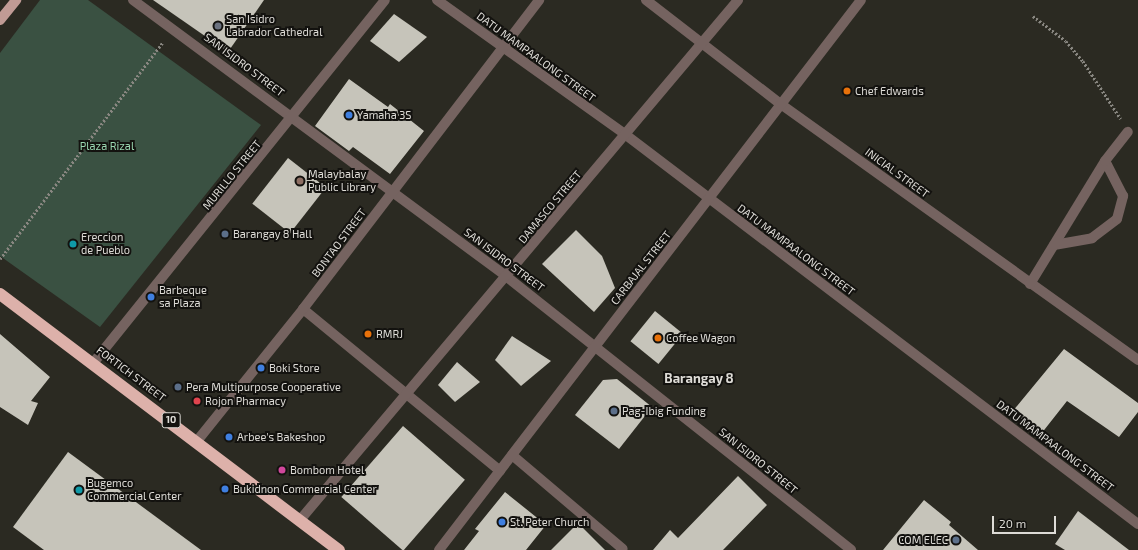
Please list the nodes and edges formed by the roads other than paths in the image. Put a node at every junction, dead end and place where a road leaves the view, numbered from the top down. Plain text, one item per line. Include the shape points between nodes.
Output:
1 (16, 0) edge
2 (133, 0) edge
3 (385, 0) edge
4 (437, 0) edge
5 (539, 0) edge
6 (646, 0) edge
7 (738, 0) edge
8 (861, 0) edge
9 (0, 20) edge
10 (701, 43) junction
11 (503, 48) junction
12 (782, 105) junction
13 (294, 117) junction
14 (1128, 132) road end
15 (626, 135) junction
16 (1105, 161) junction
17 (393, 192) junction
18 (709, 199) junction
19 (1054, 245) junction
20 (507, 277) junction
21 (1030, 284) junction
22 (0, 294) edge
23 (303, 309) junction
24 (596, 347) junction
25 (1138, 360) edge
26 (94, 362) junction
27 (406, 396) junction
28 (197, 441) junction
29 (512, 455) junction
30 (500, 471) junction
31 (300, 520) junction
32 (1138, 524) edge
33 (623, 549) dead end
34 (339, 550) edge
35 (439, 550) edge
36 (851, 550) edge

1 - 9 main road
2 - 13 street, SAN ISIDRO STREET
3 - 13 street, MURILLO STREET
4 - 11 street, DATU MAMPAALONG STREET
5 - 11 street, BONTAO STREET
6 - 10 street, INICIAL STREET
7 - 10 street, DAMASCO STREET
8 - 12 street, CARBAJAL STREET
10 - 12 street, INICIAL STREET
10 - 15 street, DAMASCO STREET
11 - 15 street, DATU MAMPAALONG STREET
11 - 17 street, BONTAO STREET
12 - 18 street, CARBAJAL STREET
12 - 21 street, INICIAL STREET
13 - 17 street, SAN ISIDRO STREET
13 - 26 street, MURILLO STREET
14 - 16 street
15 - 18 street, DATU MAMPAALONG STREET
15 - 20 street, DAMASCO STREET
16 - 19 street
16 - 19 street via 1123,196 1123,208 1117,219 1092,238
17 - 20 street, SAN ISIDRO STREET
17 - 23 street, BONTAO STREET
18 - 24 street, CARBAJAL STREET
18 - 32 street, DATU MAMPAALONG STREET
19 - 21 street
20 - 24 street, SAN ISIDRO STREET
20 - 27 street, DAMASCO STREET
21 - 25 street, INICIAL STREET
22 - 26 highway, FORTICH STREET / 10
23 - 27 street
23 - 28 street, BONTAO STREET
24 - 29 street, CARBAJAL STREET
24 - 36 street, SAN ISIDRO STREET
26 - 28 highway, FORTICH STREET / 10
27 - 30 street
27 - 31 street, DAMASCO STREET
28 - 31 highway, FORTICH STREET / 10
29 - 30 street, CARBAJAL STREET
29 - 33 street
30 - 35 street, CARBAJAL STREET
31 - 34 highway, FORTICH STREET / 10

